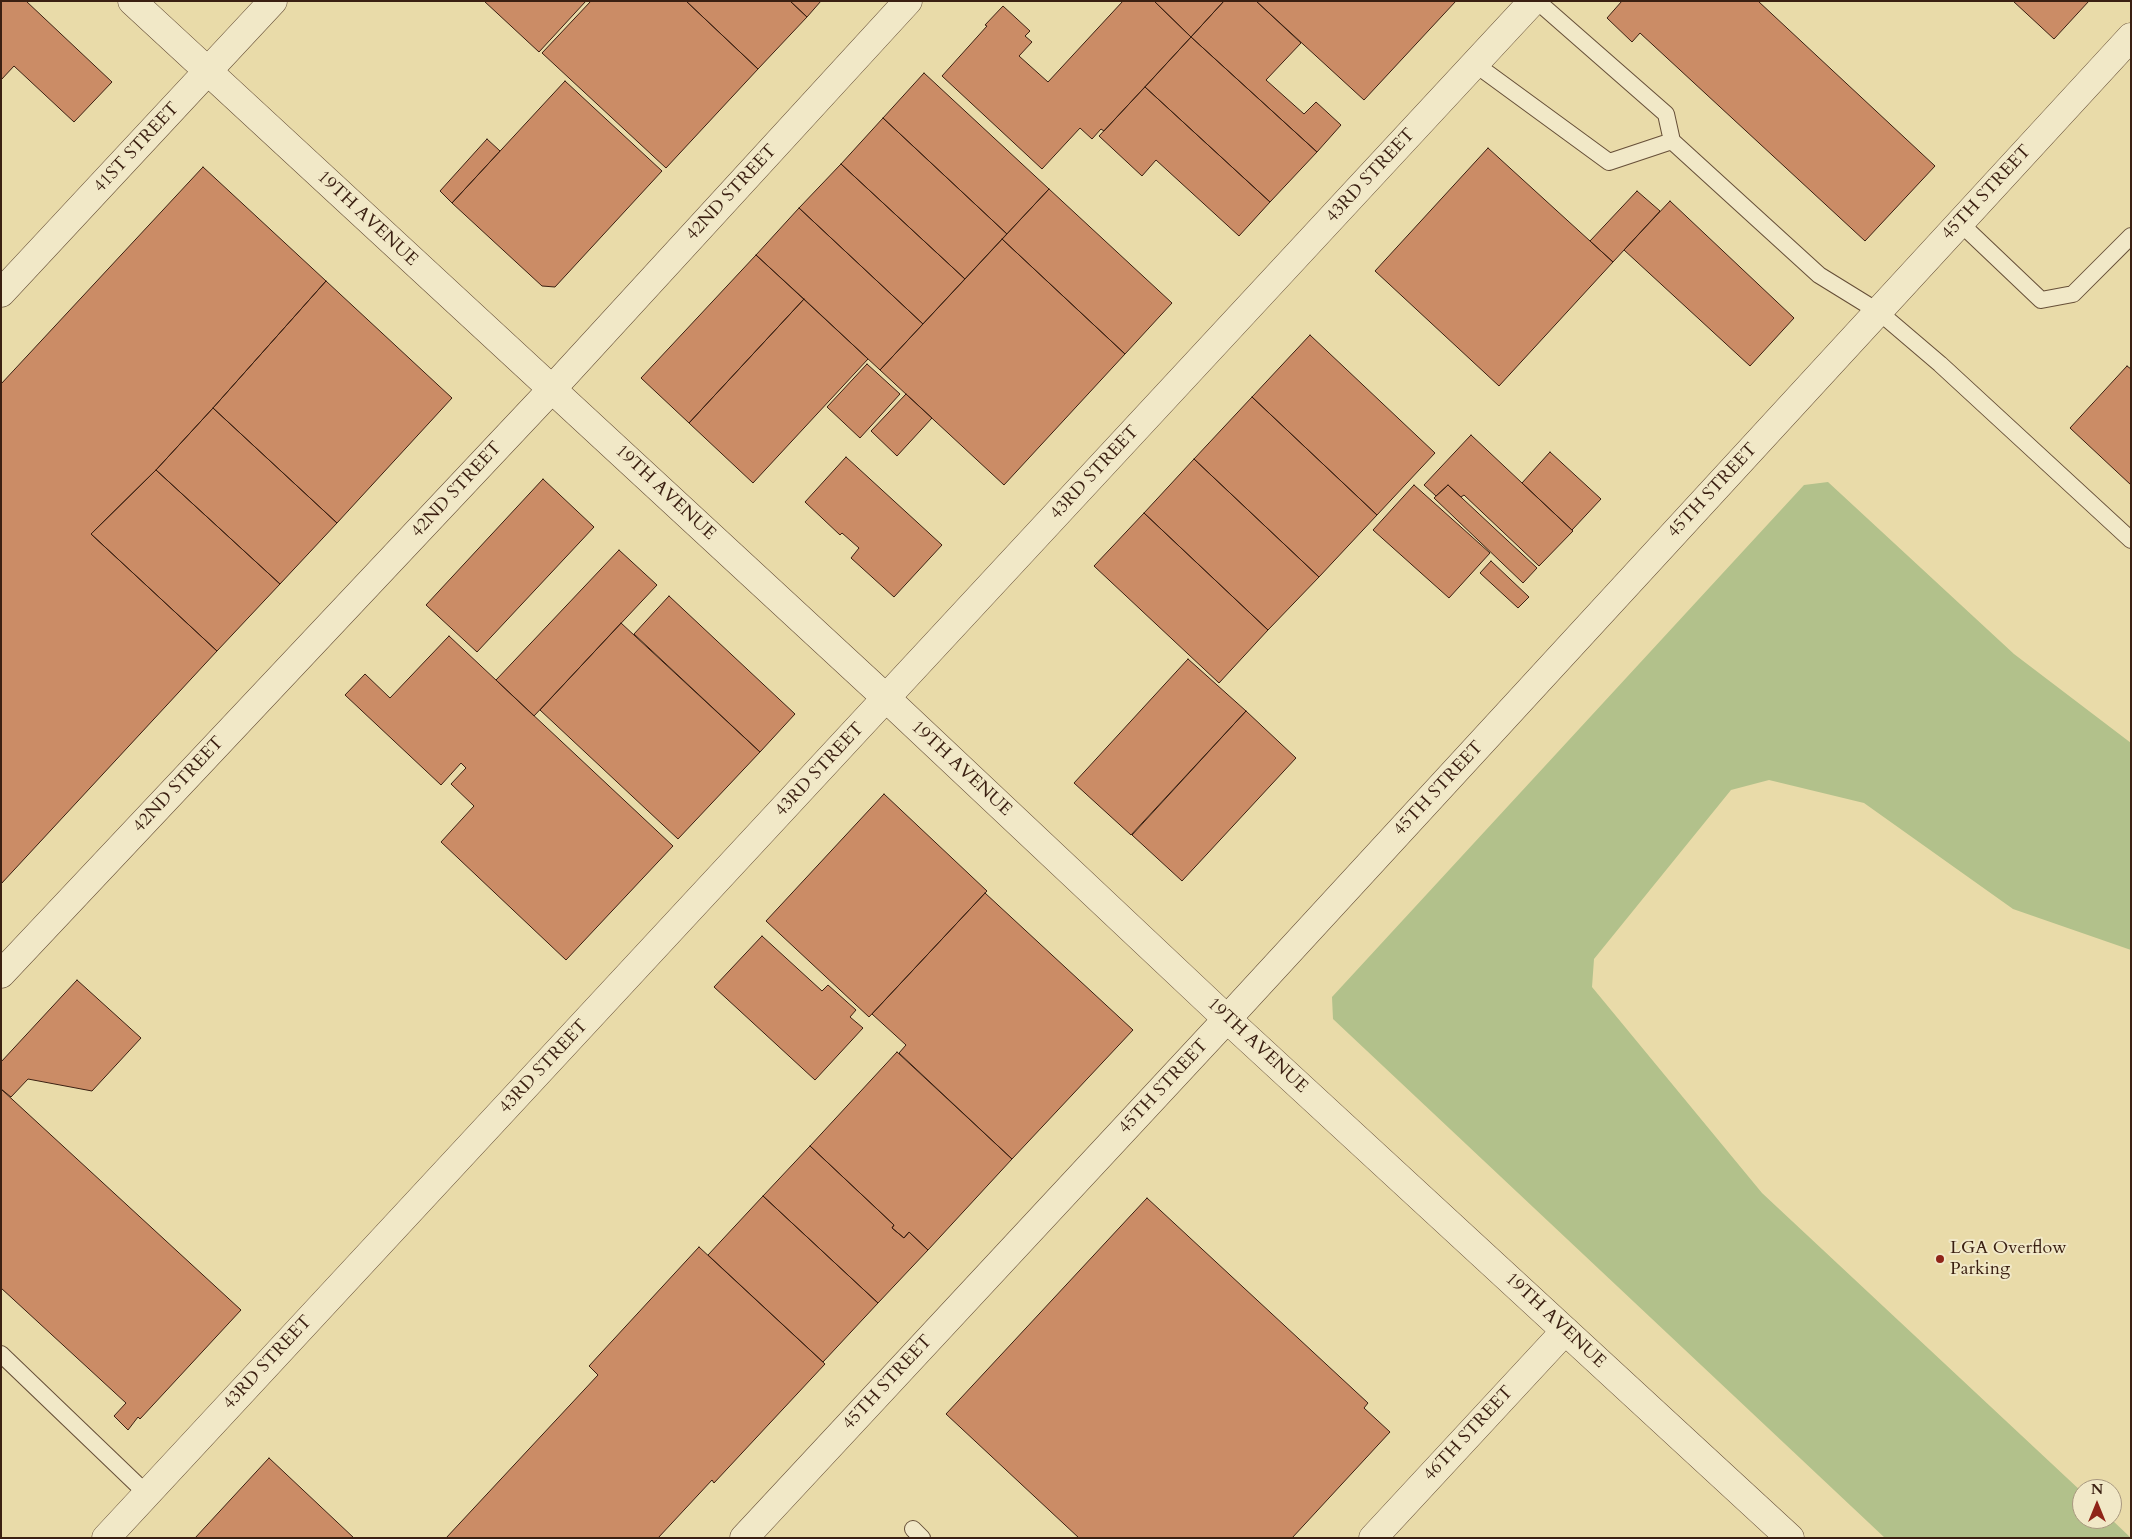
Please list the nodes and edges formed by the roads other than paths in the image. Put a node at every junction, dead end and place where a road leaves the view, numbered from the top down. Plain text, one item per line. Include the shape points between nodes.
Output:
1 (132, 1) edge
2 (273, 1) edge
3 (908, 1) edge
4 (1532, 1) edge
5 (1537, 1) edge
6 (2131, 37) edge
7 (1475, 64) junction
8 (208, 72) junction
9 (1672, 140) junction
10 (1960, 223) junction
11 (2131, 236) edge
12 (1, 293) edge
13 (1879, 312) junction
14 (552, 389) junction
15 (2131, 540) edge
16 (886, 698) junction
17 (1, 974) edge
18 (1227, 1019) junction
19 (1565, 1330) junction
20 (1, 1354) edge
21 (146, 1494) junction
22 (106, 1538) edge
23 (744, 1538) edge
24 (1373, 1538) edge
25 (1790, 1538) edge

1 - 8 street, 19TH AVENUE
2 - 8 street, 41ST STREET
3 - 14 street, 42ND STREET
4 - 7 street, 43RD STREET
5 - 9 lane via 1666,114
6 - 10 street, 45TH STREET
7 - 9 lane via 1610,162
7 - 16 street, 43RD STREET
8 - 12 street, 41ST STREET
8 - 14 street, 19TH AVENUE
9 - 13 lane via 1819,275
10 - 11 lane via 2041,300 2074,294
10 - 13 street, 45TH STREET
13 - 15 lane
13 - 18 street, 45TH STREET
14 - 16 street, 19TH AVENUE
14 - 17 street, 42ND STREET
16 - 18 street, 19TH AVENUE
16 - 21 street, 43RD STREET
18 - 19 street, 19TH AVENUE
18 - 23 street, 45TH STREET
19 - 24 street, 46TH STREET
19 - 25 street, 19TH AVENUE
20 - 21 lane
21 - 22 street, 43RD STREET

